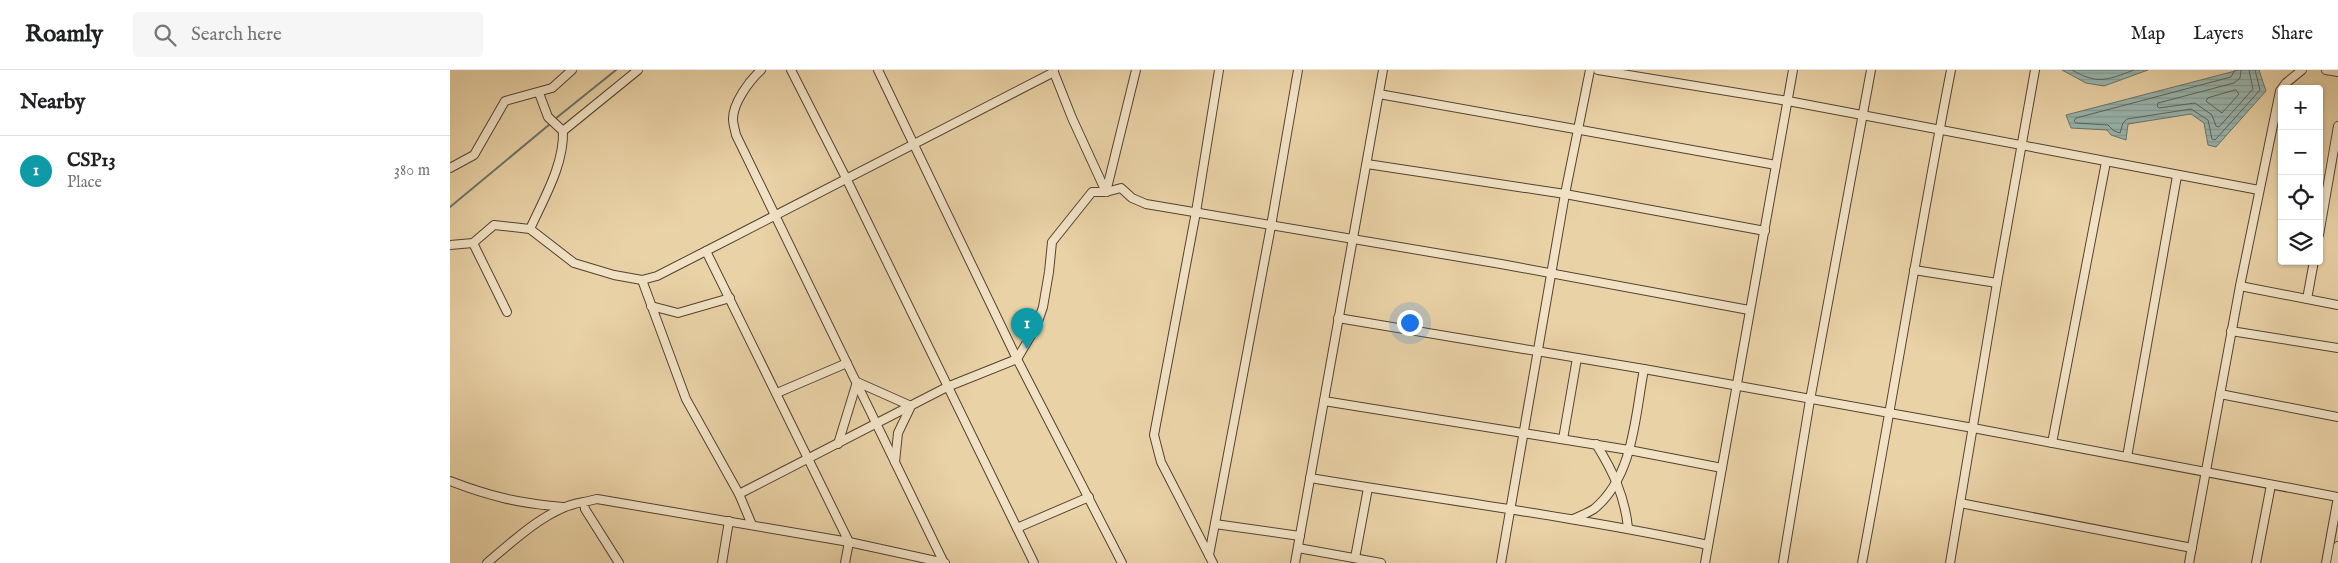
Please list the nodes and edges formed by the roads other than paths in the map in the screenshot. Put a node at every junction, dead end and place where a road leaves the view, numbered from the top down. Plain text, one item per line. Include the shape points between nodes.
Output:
1 (572, 70) edge
2 (638, 70) edge
3 (761, 70) edge
4 (791, 70) edge
5 (878, 70) edge
6 (1136, 70) edge
7 (1219, 70) edge
8 (1298, 70) edge
9 (1383, 70) edge
10 (1590, 70) edge
11 (1598, 70) edge
12 (1793, 70) edge
13 (1871, 70) edge
14 (1951, 70) edge
15 (2035, 70) edge
16 (2302, 70) edge
17 (2326, 70) edge
18 (1054, 71) edge
19 (2338, 72) edge
20 (539, 93) junction
21 (1379, 94) junction
22 (1788, 101) junction
23 (1863, 115) junction
24 (2338, 126) edge
25 (1938, 130) junction
26 (564, 131) junction
27 (1578, 131) junction
28 (914, 144) junction
29 (2021, 146) junction
30 (2106, 162) junction
31 (1367, 164) junction
32 (1776, 165) junction
33 (450, 168) edge
34 (2177, 176) junction
35 (846, 178) junction
36 (2260, 190) junction
37 (1106, 192) junction
38 (1565, 194) junction
39 (1196, 212) junction
40 (774, 214) junction
41 (2322, 220) edge
42 (1271, 226) junction
43 (530, 229) junction
44 (1764, 231) junction
45 (1354, 240) junction
46 (473, 243) junction
47 (450, 245) edge
48 (706, 251) junction
49 (2313, 265) edge
50 (1914, 270) junction
51 (1551, 273) junction
52 (642, 280) junction
53 (1997, 283) junction
54 (2240, 286) junction
55 (730, 298) junction
56 (2307, 299) junction
57 (2338, 305) edge
58 (651, 306) junction
59 (1749, 310) junction
60 (507, 312) dead end
61 (1338, 318) junction
62 (2232, 331) junction
63 (2338, 348) edge
64 (1537, 351) junction
65 (1018, 358) junction
66 (1577, 358) junction
67 (847, 363) junction
68 (1644, 369) junction
69 (857, 382) junction
70 (1736, 386) junction
71 (947, 387) junction
72 (776, 393) junction
73 (2220, 394) junction
74 (1810, 400) junction
75 (1324, 401) junction
76 (911, 406) junction
77 (1890, 413) junction
78 (2338, 418) edge
79 (877, 424) junction
80 (1973, 428) junction
81 (1523, 433) junction
82 (1563, 439) junction
83 (2052, 443) junction
84 (838, 444) junction
85 (1596, 444) junction
86 (1629, 450) junction
87 (2127, 457) junction
88 (808, 460) junction
89 (895, 462) junction
90 (1722, 468) junction
91 (2207, 473) junction
92 (1310, 478) junction
93 (450, 481) edge
94 (1617, 481) junction
95 (2271, 485) junction
96 (1368, 488) junction
97 (739, 494) junction
98 (1089, 497) junction
99 (584, 502) junction
100 (1960, 503) junction
101 (563, 507) junction
102 (1510, 511) junction
103 (1572, 520) junction
104 (729, 521) junction
105 (1215, 524) junction
106 (752, 525) junction
107 (1017, 528) junction
108 (1628, 528) junction
109 (1300, 536) junction
110 (849, 542) junction
111 (1708, 545) junction
112 (2338, 546) edge
113 (1298, 548) junction
114 (2192, 548) junction
115 (1355, 558) junction
116 (1211, 559) edge
117 (487, 563) edge
118 (619, 563) edge
119 (722, 563) edge
120 (845, 563) edge
121 (945, 563) edge
122 (1034, 563) edge
123 (1122, 563) edge
124 (1295, 563) edge
125 (1381, 563) edge
126 (1501, 563) edge
127 (1705, 563) edge
128 (1783, 563) edge
129 (1862, 563) edge
130 (1950, 563) edge
131 (2189, 563) edge
132 (2256, 563) edge
133 (2326, 563) edge
134 (2335, 563) edge

1 - 20 street via 552,88
2 - 26 street
3 - 40 street via 741,97 733,119 736,135
4 - 35 street
5 - 28 street
6 - 37 street
7 - 39 street
8 - 42 street
9 - 21 street
10 - 27 street
11 - 22 street
12 - 22 street
13 - 23 street
14 - 25 street
15 - 29 street
16 - 36 street via 2280,91
17 - 19 street
18 - 28 street
18 - 37 street
20 - 26 street via 552,122
20 - 33 street via 505,101 474,155
21 - 27 street
21 - 31 street
22 - 23 street
22 - 32 street
23 - 25 street
23 - 74 street
24 - 41 street
25 - 29 street
25 - 50 street
26 - 43 street via 564,146 557,167
27 - 32 street
27 - 38 street
28 - 35 street
28 - 65 street
29 - 30 street
29 - 53 street
30 - 34 street
30 - 83 street
31 - 38 street
31 - 45 street
32 - 44 street
34 - 36 street
34 - 87 street
35 - 40 street
35 - 71 street
36 - 54 street
37 - 39 street via 1120,188 1146,204
37 - 65 street via 1092,192 1052,242 1043,307 1036,327
38 - 44 street
38 - 51 street
39 - 42 street
39 - 116 street via 1154,435 1161,462
40 - 48 street
40 - 67 street
42 - 45 street
42 - 105 street
43 - 46 street via 494,225
43 - 52 street via 574,263 614,276
44 - 59 street
45 - 51 street
45 - 61 street
46 - 47 street
46 - 60 street
48 - 52 street via 657,276
48 - 55 street
49 - 56 street
50 - 53 street
50 - 77 street
51 - 59 street
51 - 64 street
52 - 58 street
53 - 80 street
54 - 56 street
54 - 62 street
55 - 58 street via 678,313
55 - 72 street
56 - 57 street
58 - 97 street via 686,399
59 - 70 street
61 - 64 street
61 - 75 street
62 - 63 street
62 - 73 street
64 - 66 street
64 - 81 street
65 - 71 street
65 - 98 street
66 - 68 street
66 - 82 street
67 - 69 street
67 - 72 street
68 - 70 street
68 - 86 street
69 - 76 street
69 - 79 street
69 - 84 street
70 - 74 street
70 - 90 street
71 - 76 street
71 - 107 street
72 - 88 street
73 - 78 street
73 - 91 street
74 - 77 street
74 - 128 street
75 - 81 street
75 - 92 street
76 - 79 street
76 - 89 street via 898,433
77 - 80 street
77 - 129 street
79 - 84 street
79 - 89 street
80 - 83 street
80 - 100 street
81 - 82 street
81 - 102 street
82 - 85 street
83 - 87 street
84 - 88 street
85 - 86 street
85 - 94 street
86 - 90 street
86 - 94 street
87 - 91 street
88 - 97 street
88 - 110 street
89 - 121 street
90 - 111 street
91 - 95 street
91 - 114 street
92 - 96 street
92 - 109 street
93 - 101 street via 518,502
94 - 103 street via 1593,510
94 - 108 street
95 - 132 street
95 - 133 street via 2338,496
96 - 102 street
96 - 115 street
97 - 106 street
98 - 107 street
98 - 123 street
99 - 101 street
99 - 104 street via 597,499
99 - 118 street via 590,518
100 - 114 street
100 - 130 street
101 - 117 street
102 - 103 street
102 - 126 street
103 - 108 street
104 - 106 street
104 - 119 street
105 - 109 street
105 - 116 street
106 - 110 street
107 - 122 street
108 - 111 street
109 - 113 street
110 - 120 street
110 - 121 street
111 - 127 street
112 - 134 street
113 - 115 street
113 - 124 street
114 - 131 street
115 - 125 street

